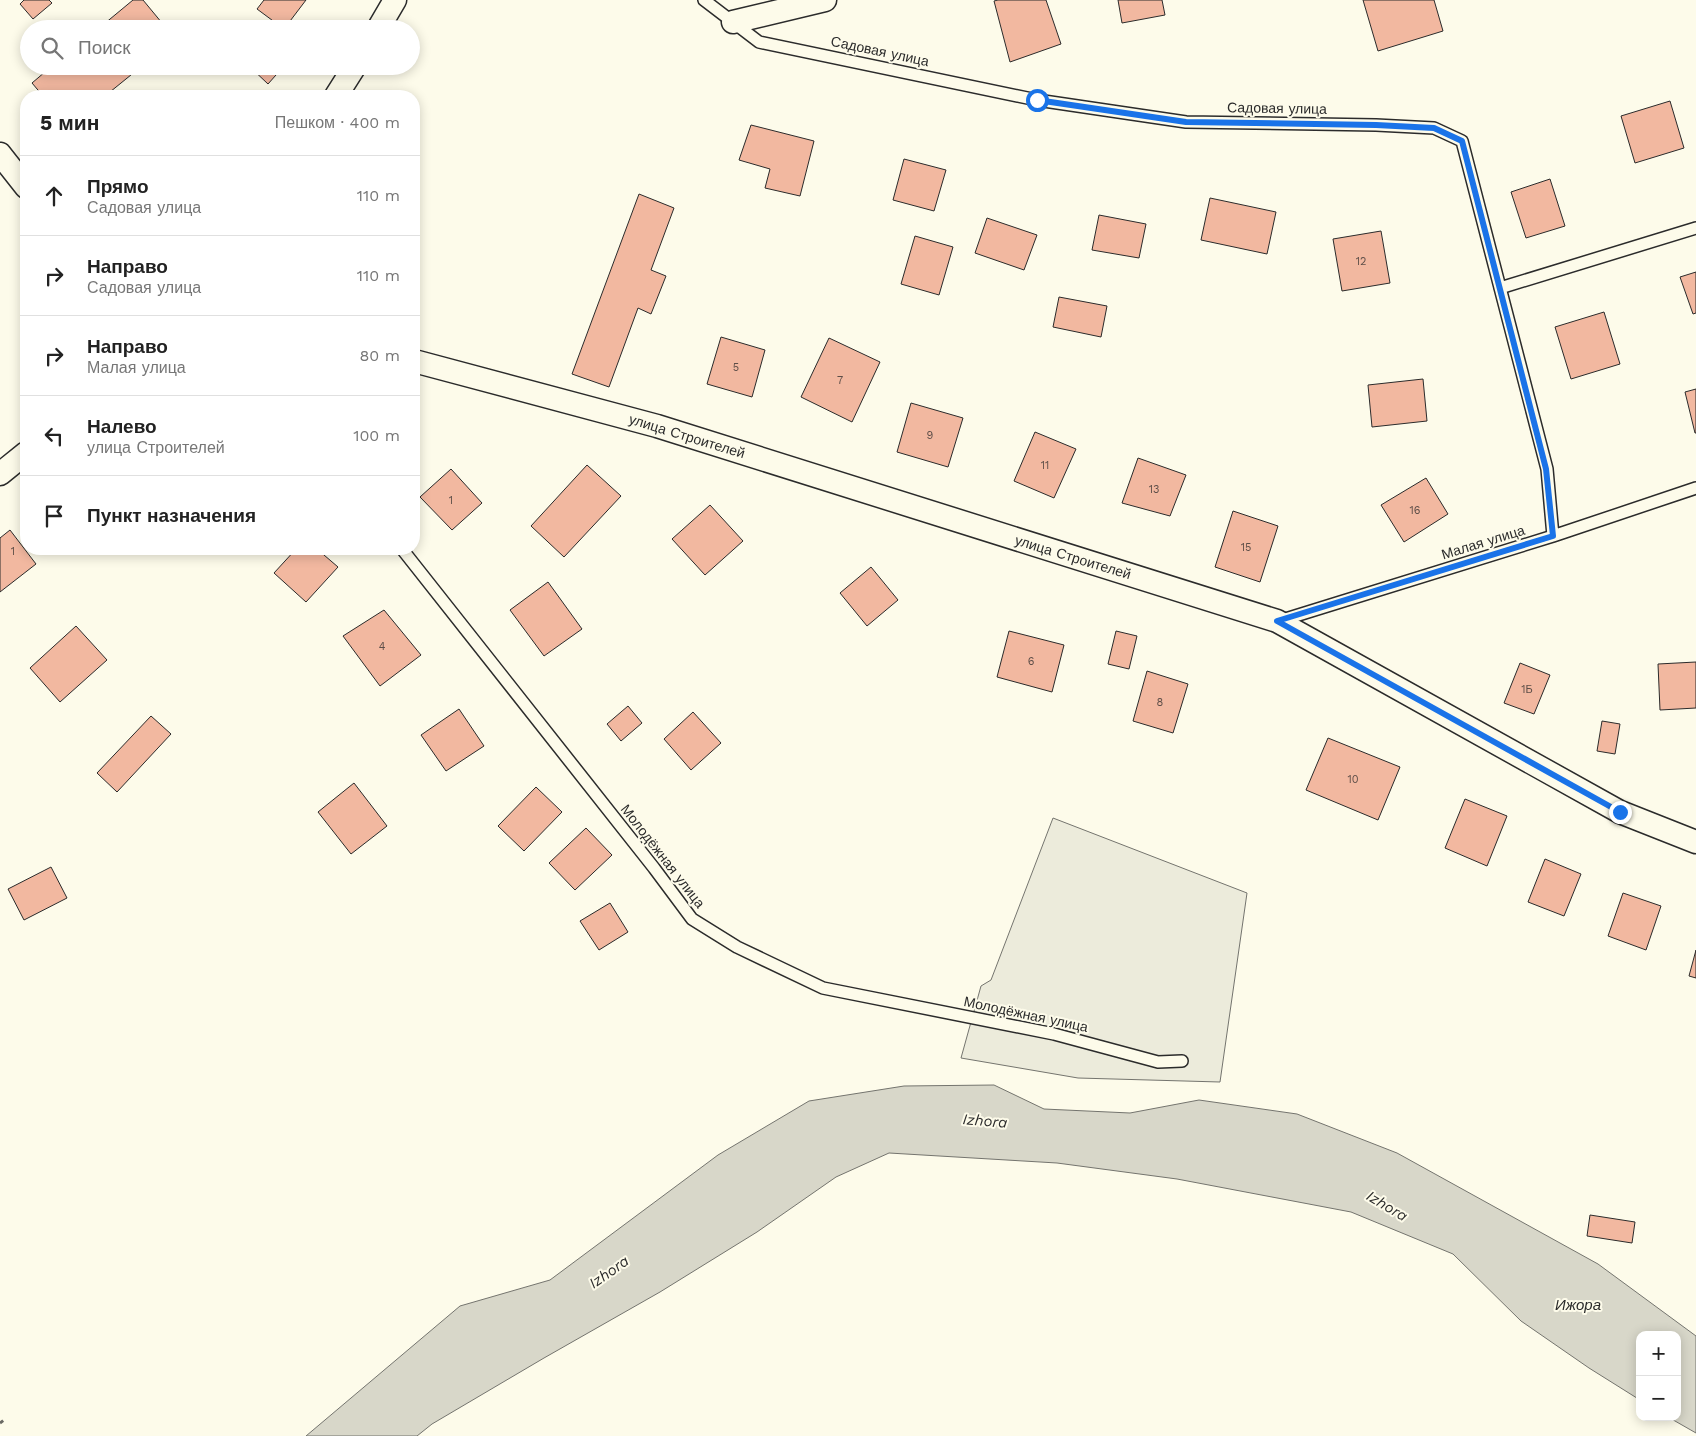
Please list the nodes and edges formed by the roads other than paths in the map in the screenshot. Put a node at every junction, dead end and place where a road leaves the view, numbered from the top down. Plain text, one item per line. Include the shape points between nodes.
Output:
1 (395, 0) edge
2 (704, 0) edge
3 (825, 0) edge
4 (383, 20) edge
5 (732, 22) junction
6 (349, 75) edge
7 (340, 90) edge
8 (0, 154) edge
9 (20, 179) edge
10 (1696, 228) edge
11 (1500, 288) junction
12 (420, 363) edge
13 (20, 457) edge
14 (0, 474) edge
15 (1696, 488) edge
16 (1553, 536) junction
17 (407, 555) edge
18 (1277, 621) junction
19 (1696, 842) edge
20 (1182, 1061) dead end

1 - 4 street
2 - 5 lane, Садовая улица
3 - 5 street
5 - 11 lane, Садовая улица via 759,42 1037,100 1186,122 1434,128 1462,141
6 - 7 street
8 - 9 street
10 - 11 lane
11 - 16 lane, Садовая улица via 1546,469
12 - 18 street, улица Строителей via 657,426
13 - 14 street
15 - 16 lane, Малая улица
16 - 18 lane, Малая улица
17 - 20 lane, Молодёжная улица via 692,919 737,947 822,988 1054,1034 1158,1062
18 - 19 street, улица Строителей via 1620,812

